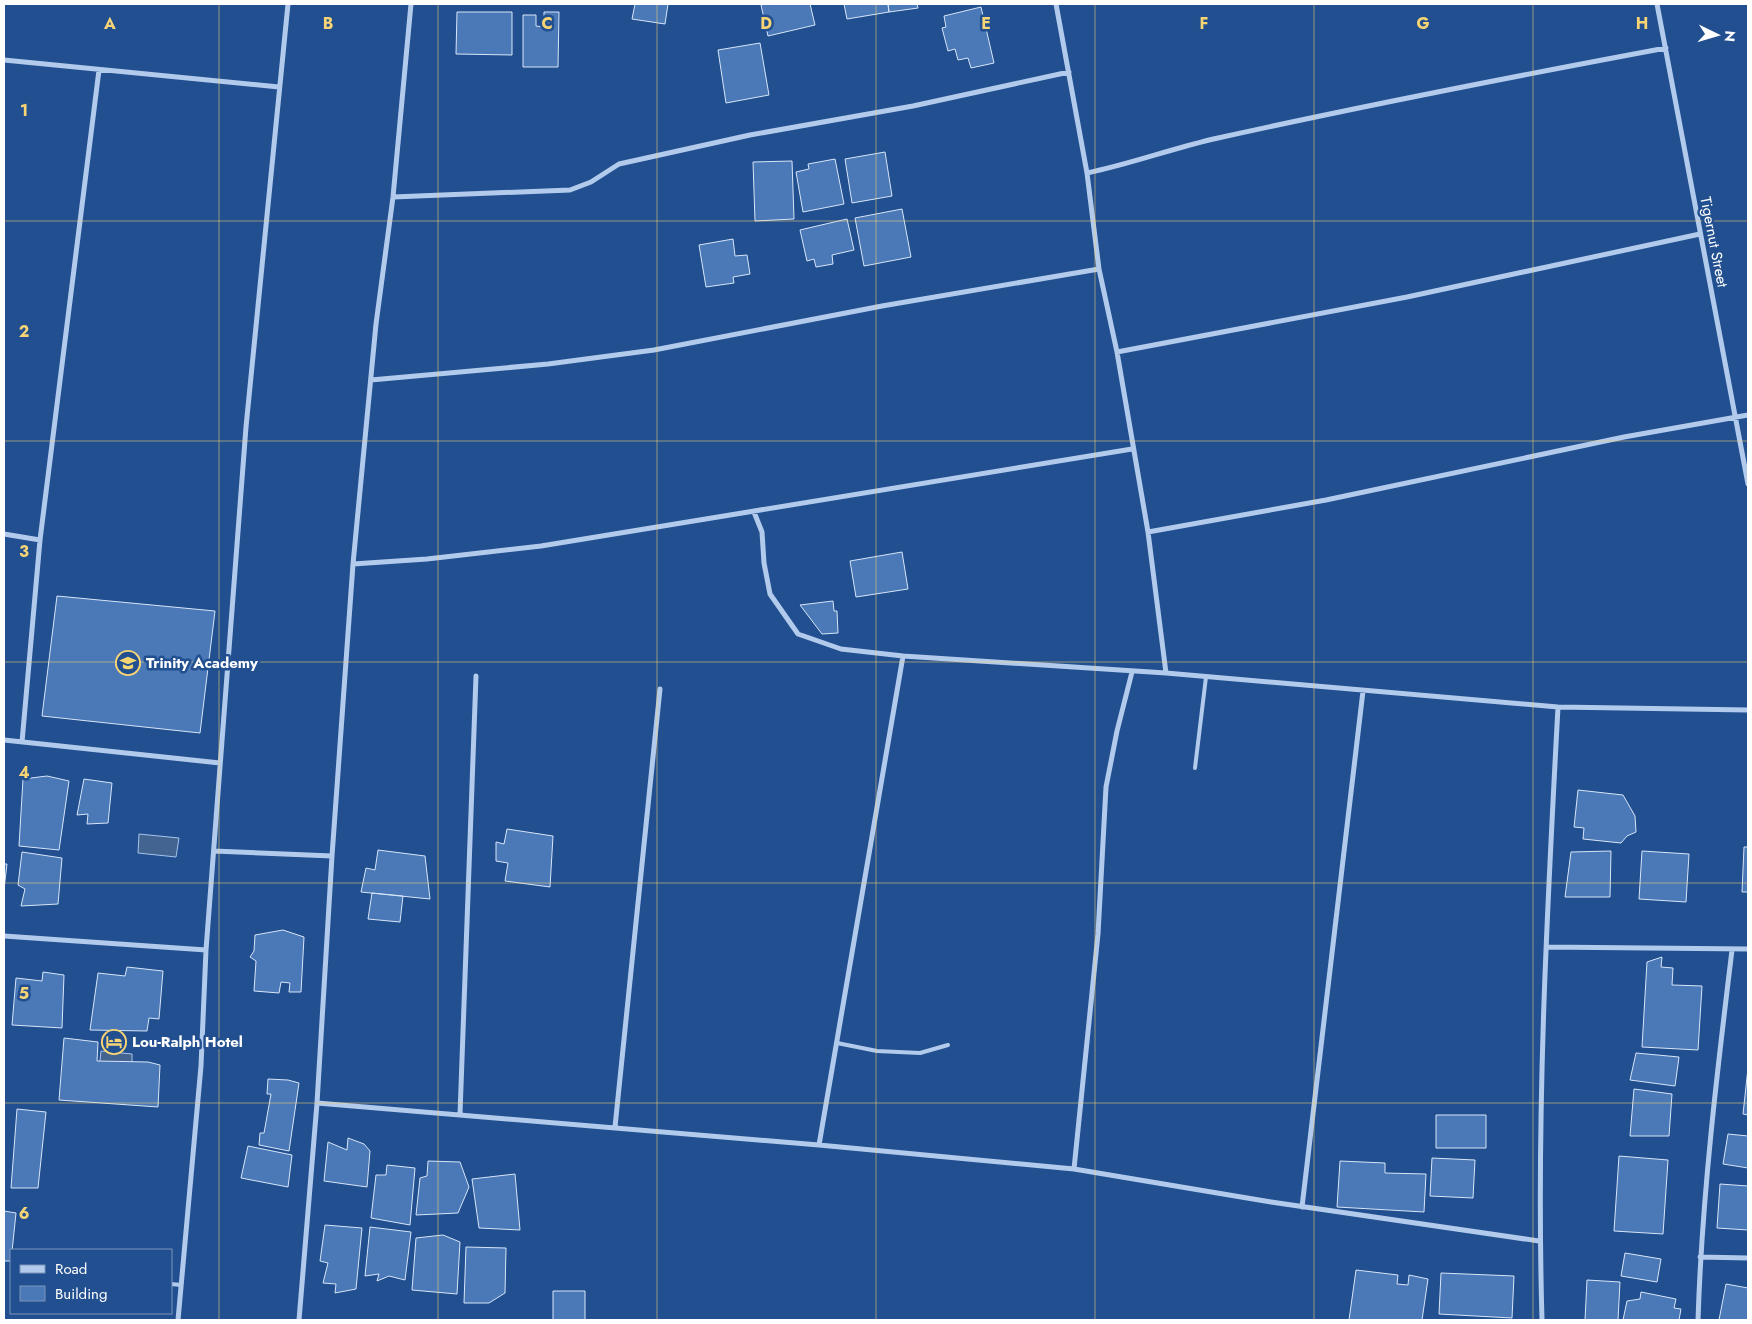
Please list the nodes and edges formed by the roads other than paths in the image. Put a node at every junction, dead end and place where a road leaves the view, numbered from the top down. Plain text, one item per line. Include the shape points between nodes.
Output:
1 (288, 4) edge
2 (410, 4) edge
3 (1056, 4) edge
4 (1657, 4) edge
5 (1666, 48) junction
6 (4, 60) edge
7 (99, 70) junction
8 (1069, 72) junction
9 (279, 87) junction
10 (1087, 173) junction
11 (393, 197) junction
12 (1700, 234) junction
13 (1099, 269) junction
14 (1117, 352) junction
15 (371, 380) junction
16 (1748, 414) edge
17 (1735, 417) junction
18 (1132, 450) junction
19 (1748, 484) edge
20 (754, 512) junction
21 (1148, 532) junction
22 (4, 534) edge
23 (40, 540) junction
24 (354, 564) junction
25 (903, 656) junction
26 (1132, 672) junction
27 (1166, 674) junction
28 (476, 676) dead end
29 (1206, 677) junction
30 (660, 688) dead end
31 (1363, 691) junction
32 (1558, 707) junction
33 (1748, 710) edge
34 (4, 740) edge
35 (22, 742) junction
36 (220, 764) junction
37 (1195, 768) dead end
38 (214, 851) junction
39 (332, 856) junction
40 (4, 936) edge
41 (1546, 947) junction
42 (206, 950) junction
43 (1732, 950) junction
44 (1748, 950) edge
45 (837, 1043) junction
46 (948, 1045) dead end
47 (317, 1103) junction
48 (460, 1114) junction
49 (615, 1127) junction
50 (819, 1145) junction
51 (1074, 1169) junction
52 (1302, 1207) junction
53 (1539, 1241) junction
54 (1700, 1257) junction
55 (1748, 1258) edge
56 (172, 1284) edge
57 (181, 1285) junction
58 (178, 1320) edge
59 (299, 1320) edge
60 (1542, 1320) edge
61 (1698, 1320) edge

1 - 9 street
2 - 11 street
3 - 8 street
4 - 5 street, Tigernut Street
5 - 10 street via 1216,138
5 - 12 street, Tigernut Street
6 - 7 street
7 - 9 street
7 - 23 street
8 - 10 street
8 - 11 street via 619,164 591,182 570,190
9 - 36 street via 246,436
10 - 13 street
11 - 15 street
12 - 14 street via 1408,297
12 - 17 street, Tigernut Street
13 - 14 street
13 - 15 street via 654,350 548,364
14 - 18 street
15 - 24 street
16 - 17 street
17 - 19 street, Tigernut Street
17 - 21 street via 1326,500
18 - 20 street
18 - 21 street
20 - 24 street via 542,546
20 - 25 street via 762,532 770,594 798,634 841,649
21 - 27 street
22 - 23 street
23 - 35 street
24 - 39 street
25 - 26 street
25 - 45 street
26 - 27 street
26 - 51 street via 1106,787 1098,934
27 - 29 street
28 - 48 street
29 - 31 street
29 - 37 lane
30 - 49 street
31 - 32 street
31 - 52 street
32 - 33 street
32 - 41 street
34 - 35 street
35 - 36 street
36 - 38 street
38 - 39 street
38 - 42 street
39 - 47 street
40 - 42 street
41 - 43 street
41 - 53 street
42 - 57 street via 201,1066
43 - 44 street
43 - 54 street via 1713,1104
45 - 46 lane via 877,1051 920,1053
45 - 50 street
47 - 48 street
47 - 59 street
48 - 49 street
49 - 50 street
50 - 51 street
51 - 52 street
52 - 53 street
53 - 60 street
54 - 55 street
54 - 61 street
56 - 57 lane
57 - 58 street

